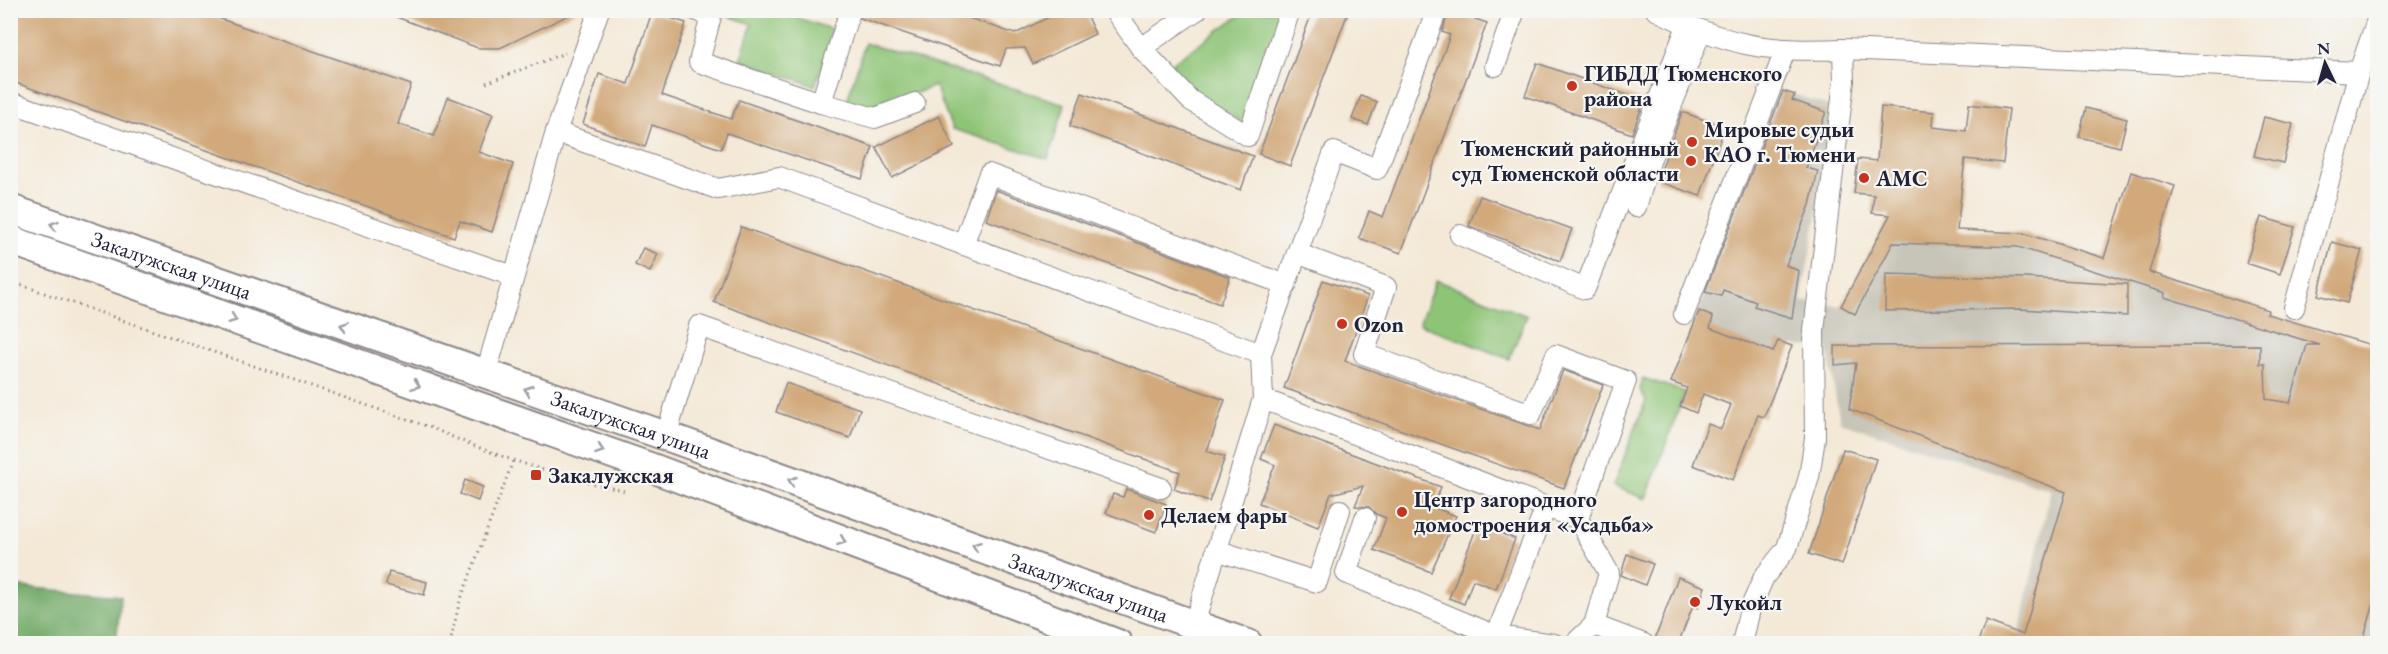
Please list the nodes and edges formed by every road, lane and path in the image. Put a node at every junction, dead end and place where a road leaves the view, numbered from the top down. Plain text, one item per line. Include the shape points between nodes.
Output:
1 (599, 10) edge
2 (695, 10) edge
3 (850, 10) edge
4 (1114, 10) edge
5 (1197, 10) edge
6 (1290, 10) edge
7 (1437, 10) edge
8 (1515, 10) edge
9 (1656, 10) edge
10 (2378, 17) edge
11 (1694, 28) junction
12 (587, 45) junction
13 (1141, 48) junction
14 (1843, 49) junction
15 (1785, 51) junction
16 (1495, 66) dead end
17 (2359, 72) junction
18 (486, 83) dead end
19 (10, 102) edge
20 (821, 103) junction
21 (915, 103) dead end
22 (556, 132) junction
23 (1636, 207) dead end
24 (10, 209) edge
25 (1460, 235) dead end
26 (10, 240) edge
27 (963, 245) junction
28 (1297, 253) junction
29 (10, 256) edge
30 (513, 276) junction
31 (10, 281) edge
32 (1286, 285) junction
33 (178, 299) junction
34 (2294, 308) dead end
35 (1684, 314) dead end
36 (1261, 354) junction
37 (485, 376) junction
38 (1263, 399) junction
39 (666, 436) junction
40 (513, 461) junction
41 (1161, 488) dead end
42 (624, 492) dead end
43 (1546, 507) junction
44 (1340, 510) dead end
45 (1365, 518) dead end
46 (1578, 519) junction
47 (1216, 550) junction
48 (1053, 621) junction
49 (1194, 624) junction
50 (1594, 625) junction
51 (1494, 640) edge
52 (450, 644) edge
53 (1086, 644) edge
54 (1118, 644) edge
55 (1248, 644) edge
56 (1554, 644) edge
57 (1574, 644) edge
58 (1644, 644) edge
59 (1742, 644) edge

1 - 12 street
2 - 20 street via 711,16 699,63
3 - 20 street
4 - 13 street
5 - 13 street
6 - 13 street via 1248,136 1190,100
7 - 28 street via 1377,169 1334,152
8 - 16 street
9 - 11 street
10 - 17 street
11 - 15 street via 1734,43
11 - 23 street
11 - 25 street via 1585,289
12 - 18 path
12 - 22 street
14 - 15 street
14 - 17 street
14 - 59 street via 1844,81 1814,330 1815,438 1809,477 1787,548 1764,577 1750,609
15 - 35 street
17 - 34 street
19 - 30 street
20 - 21 street via 875,118
22 - 27 street via 718,189 779,177
22 - 30 street
37 -> 24 highway, Закалужская улица
26 - 33 highway
27 - 32 street via 989,174
27 - 36 street
28 - 32 street
28 - 46 street via 1386,287 1364,354 1531,414 1556,355 1626,381
29 - 33 highway
30 - 37 street
31 - 40 path via 432,428
32 - 36 street
33 -> 48 highway via 655,469
36 - 38 street
39 -> 37 highway, Закалужская улица
38 - 43 street
38 - 47 street
39 - 41 street via 699,326
49 -> 39 highway, Закалужская улица
40 - 42 path
40 - 52 path via 459,604
43 - 46 street
43 - 51 street
44 - 47 street via 1317,582
45 - 51 street via 1346,573
46 - 50 street via 1609,573
47 - 49 street
48 - 53 street
48 - 54 highway
49 - 55 highway, Закалужская улица
50 - 57 street
50 - 58 street
51 - 56 street

